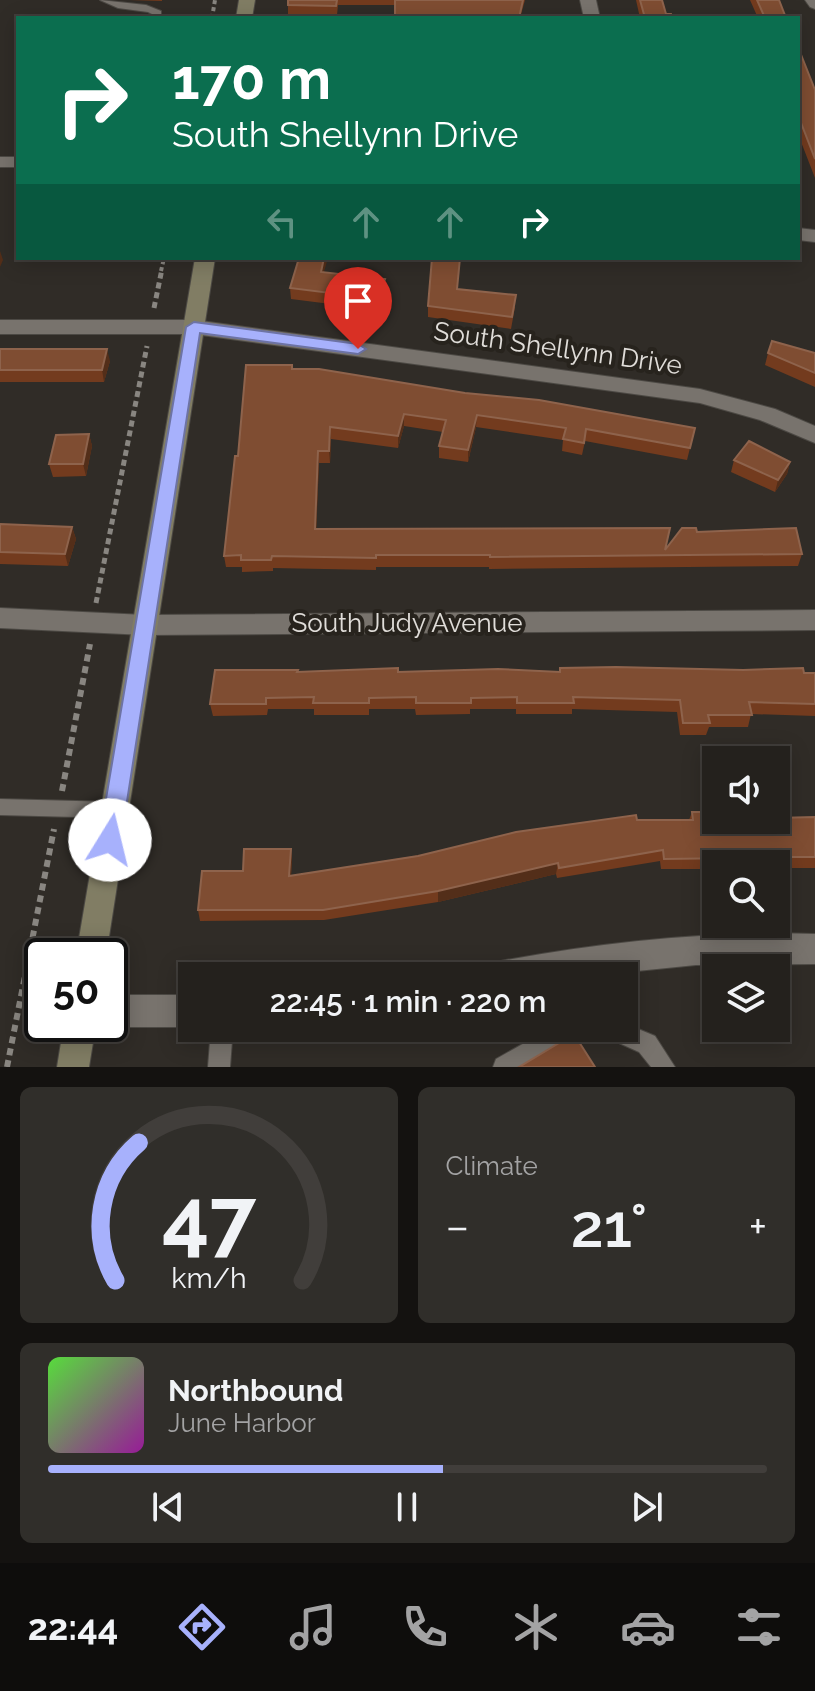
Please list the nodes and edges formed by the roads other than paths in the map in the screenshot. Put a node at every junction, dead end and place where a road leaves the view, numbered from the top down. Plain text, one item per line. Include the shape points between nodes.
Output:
1 (105, 0) edge
2 (156, 16) edge
3 (205, 260) edge
4 (0, 327) edge
5 (194, 327) junction
6 (815, 435) edge
7 (0, 618) edge
8 (815, 620) edge
9 (145, 625) junction
10 (0, 807) edge
11 (115, 810) junction
12 (94, 938) edge
13 (815, 949) edge
14 (608, 962) edge
15 (128, 1011) edge
16 (178, 1011) edge
17 (638, 1040) edge
18 (77, 1042) edge
19 (221, 1042) edge
20 (548, 1042) edge
21 (73, 1067) edge
22 (219, 1067) edge
23 (504, 1067) edge
24 (664, 1067) edge

1 - 2 lane via 152,8
3 - 5 main road
4 - 5 street, South Shellynn Drive
5 - 6 street, South Shellynn Drive via 700,396 767,414
5 - 9 main road
7 - 9 street, South Judy Avenue
8 - 9 street, South Judy Avenue
9 - 11 main road
10 - 11 lane
11 - 12 main road
13 - 14 street via 663,952
15 - 16 street
17 - 24 lane
18 - 21 main road
19 - 22 lane
20 - 23 lane

